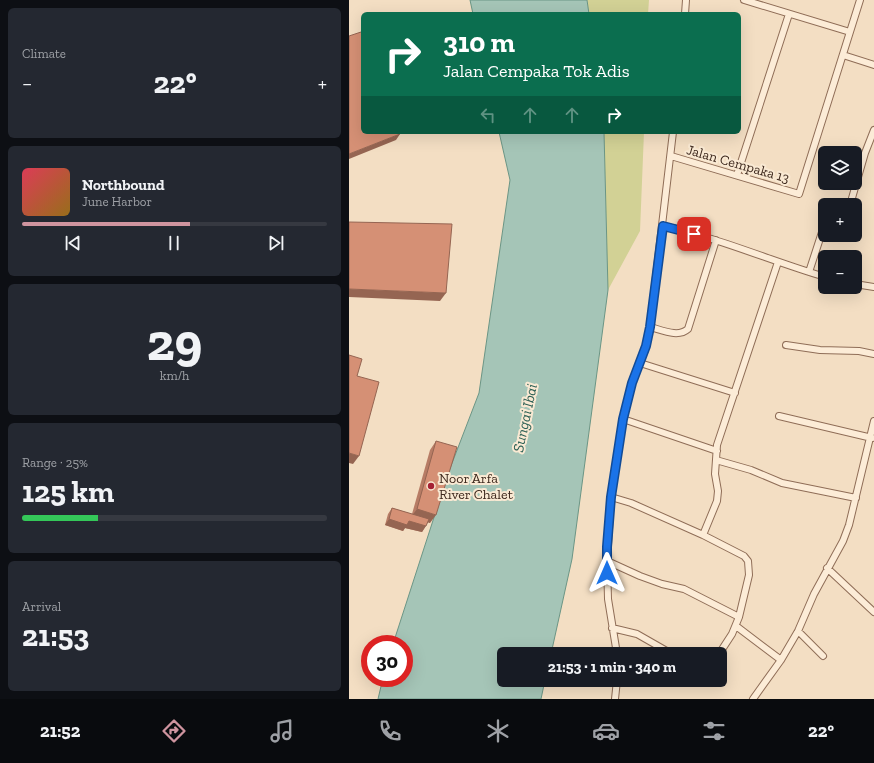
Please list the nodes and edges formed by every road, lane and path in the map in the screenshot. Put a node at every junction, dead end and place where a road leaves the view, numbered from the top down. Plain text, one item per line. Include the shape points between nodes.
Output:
1 (686, 0) edge
2 (744, 0) edge
3 (860, 0) edge
4 (685, 12) edge
5 (789, 14) junction
6 (850, 32) junction
7 (843, 55) junction
8 (874, 65) edge
9 (874, 130) edge
10 (673, 134) edge
11 (671, 156) junction
12 (737, 175) junction
13 (852, 198) edge
14 (663, 226) junction
15 (715, 240) junction
16 (819, 242) edge
17 (778, 262) junction
18 (809, 272) junction
19 (818, 275) edge
20 (862, 285) edge
21 (874, 287) edge
22 (650, 327) junction
23 (786, 345) dead end
24 (874, 354) edge
25 (640, 363) junction
26 (735, 393) junction
27 (779, 416) dead end
28 (623, 419) junction
29 (874, 421) edge
30 (872, 438) edge
31 (717, 451) junction
32 (716, 460) junction
33 (611, 497) junction
34 (857, 498) junction
35 (703, 535) junction
36 (607, 561) junction
37 (827, 568) junction
38 (873, 610) edge
39 (739, 617) junction
40 (736, 626) junction
41 (612, 628) junction
42 (798, 631) junction
43 (616, 647) edge
44 (660, 647) edge
45 (723, 647) edge
46 (823, 656) dead end
47 (781, 660) junction
48 (616, 687) edge
49 (615, 699) edge
50 (753, 699) edge

1 - 4 street
2 - 5 street
3 - 6 street
5 - 6 street
5 - 12 street
6 - 7 street
7 - 8 street
7 - 12 street, Jalan Cempaka 13 via 799,194
9 - 13 street
10 - 11 street
11 - 12 street, Jalan Cempaka 13
11 - 14 street
14 - 15 street
14 - 22 street
15 - 17 street
15 - 22 street via 688,329 679,334
16 - 18 street
17 - 18 street
17 - 26 street
18 - 19 street
20 - 21 street
22 - 25 street
23 - 24 street
25 - 26 street
25 - 28 street
26 - 31 street
27 - 30 street
28 - 31 street
28 - 33 street
29 - 30 street
30 - 34 street
31 - 32 street
32 - 34 street via 782,482
32 - 35 street via 717,501
33 - 35 street via 631,503
33 - 36 street
34 - 37 street via 847,531
35 - 39 street via 744,556 748,561 749,576
36 - 39 street via 640,576 684,589
36 - 41 street
37 - 38 street
37 - 42 street
39 - 40 street
40 - 45 street
40 - 47 street
41 - 43 street
41 - 44 street via 637,634
42 - 46 street
42 - 47 street
47 - 50 street
48 - 49 street

